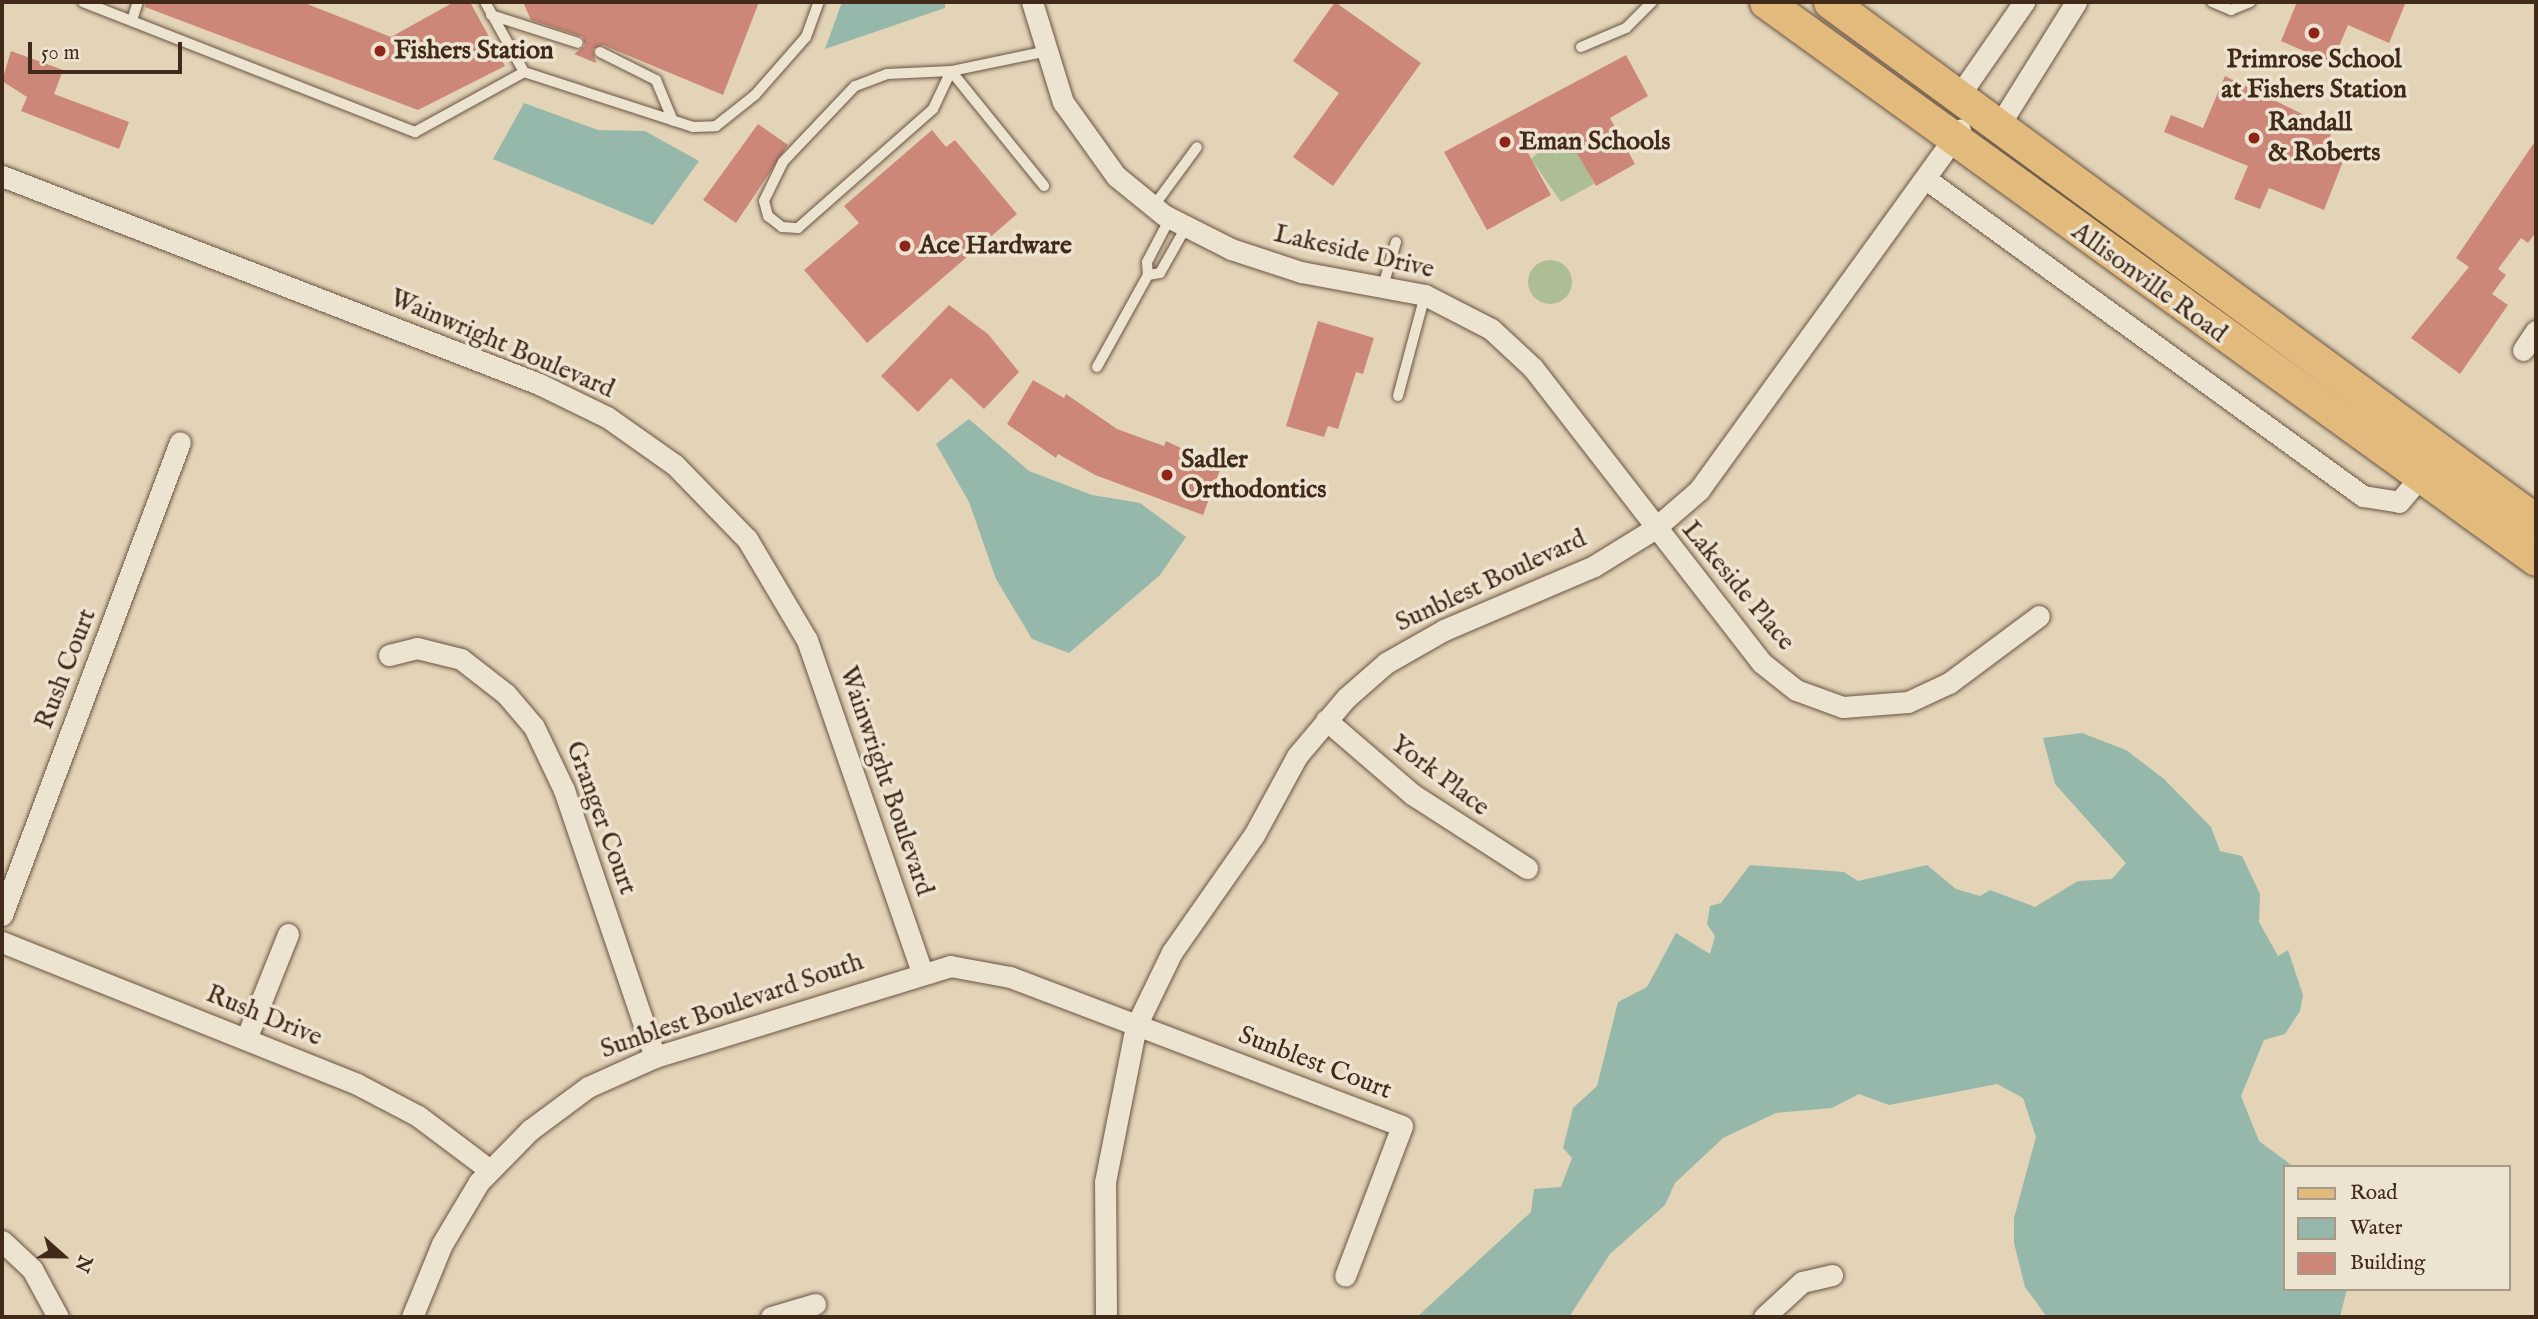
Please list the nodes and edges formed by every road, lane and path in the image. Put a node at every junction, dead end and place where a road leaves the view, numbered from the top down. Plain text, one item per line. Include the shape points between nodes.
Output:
1 (83, 2) edge
2 (138, 2) edge
3 (485, 2) edge
4 (819, 2) edge
5 (1032, 2) edge
6 (1652, 2) edge
7 (1766, 2) edge
8 (1830, 2) edge
9 (2076, 2) edge
10 (2212, 2) edge
11 (2250, 2) edge
12 (2016, 7) edge
13 (491, 15) junction
14 (132, 20) junction
15 (578, 43) dead end
16 (1581, 47) dead end
17 (600, 52) dead end
18 (1043, 52) junction
19 (951, 71) junction
20 (524, 72) junction
21 (1977, 111) junction
22 (673, 121) junction
23 (1953, 140) junction
24 (1196, 147) dead end
25 (2, 176) edge
26 (1926, 179) junction
27 (1044, 186) dead end
28 (1169, 217) junction
29 (1395, 242) dead end
30 (1148, 275) junction
31 (1383, 286) junction
32 (1425, 295) junction
33 (2536, 331) edge
34 (2523, 350) dead end
35 (1097, 367) dead end
36 (1398, 396) dead end
37 (180, 442) dead end
38 (2419, 478) junction
39 (2536, 521) edge
40 (1654, 529) junction
41 (2536, 559) edge
42 (2039, 616) dead end
43 (389, 655) dead end
44 (1326, 720) junction
45 (1527, 868) dead end
46 (2, 915) edge
47 (288, 934) dead end
48 (2, 942) edge
49 (921, 970) junction
50 (1136, 1026) junction
51 (246, 1039) junction
52 (654, 1057) junction
53 (490, 1170) junction
54 (2, 1241) edge
55 (1832, 1275) dead end
56 (1345, 1276) dead end
57 (815, 1304) dead end
58 (58, 1317) edge
59 (412, 1317) edge
60 (771, 1317) edge
61 (1106, 1317) edge
62 (1764, 1317) edge

1 - 14 lane
2 - 14 lane
3 - 13 lane
4 - 22 lane via 806,37 755,95 716,126
5 - 18 street, Lakeside Drive
6 - 16 lane via 1626,28
7 - 23 main road, Allisonville Road
8 - 21 main road, Allisonville Road
9 - 21 street
10 - 11 lane via 2231,10
12 - 21 street
13 - 15 lane
13 - 20 lane
14 - 20 lane via 415,132
17 - 22 lane via 656,80
18 - 19 lane
18 - 28 street, Lakeside Drive via 1082,135
19 - 19 lane via 887,74 855,86 783,162 764,201 768,216 782,227 798,228 933,109
19 - 27 lane
20 - 22 lane
21 - 23 street, Sunblest Boulevard
21 - 39 main road, Allisonville Road
23 - 26 street, Sunblest Boulevard
23 - 38 main road, Allisonville Road
24 - 28 lane
25 - 49 street, Wainwright Boulevard via 539,384 607,417 675,465 747,539 807,640
26 - 38 street via 2363,496 2390,505
26 - 40 street, Sunblest Boulevard via 1743,437 1699,490
28 - 30 lane via 1147,262
28 - 30 lane via 1160,273
28 - 31 street, Lakeside Drive via 1261,260
29 - 31 lane
30 - 35 lane
31 - 32 street, Lakeside Drive
32 - 36 lane
32 - 40 street, Lakeside Drive via 1506,341
33 - 34 street
37 - 46 street, Rush Court
38 - 41 main road, Allisonville Road
40 - 42 street, Lakeside Place via 1762,663 1796,690 1831,705 1874,709 1925,695
40 - 44 street, Sunblest Boulevard via 1559,584 1403,652
43 - 52 street, Granger Court via 417,648 461,659 506,694 534,727 564,790
44 - 45 street, York Place via 1412,794
44 - 50 street, Sunblest Boulevard via 1172,952
47 - 51 street
48 - 51 street, Rush Drive
49 - 50 street, Sunblest Boulevard South via 988,970
49 - 52 street, Sunblest Boulevard South
50 - 56 street, Sunblest Court via 1402,1126
50 - 61 street, Sunblest Boulevard via 1104,1182
51 - 53 street, Rush Drive via 396,1103
52 - 53 street, Sunblest Boulevard South via 549,1114
53 - 59 street, Sunblest Boulevard South via 457,1214
54 - 58 street via 32,1269
55 - 62 street via 1802,1282
57 - 60 street

